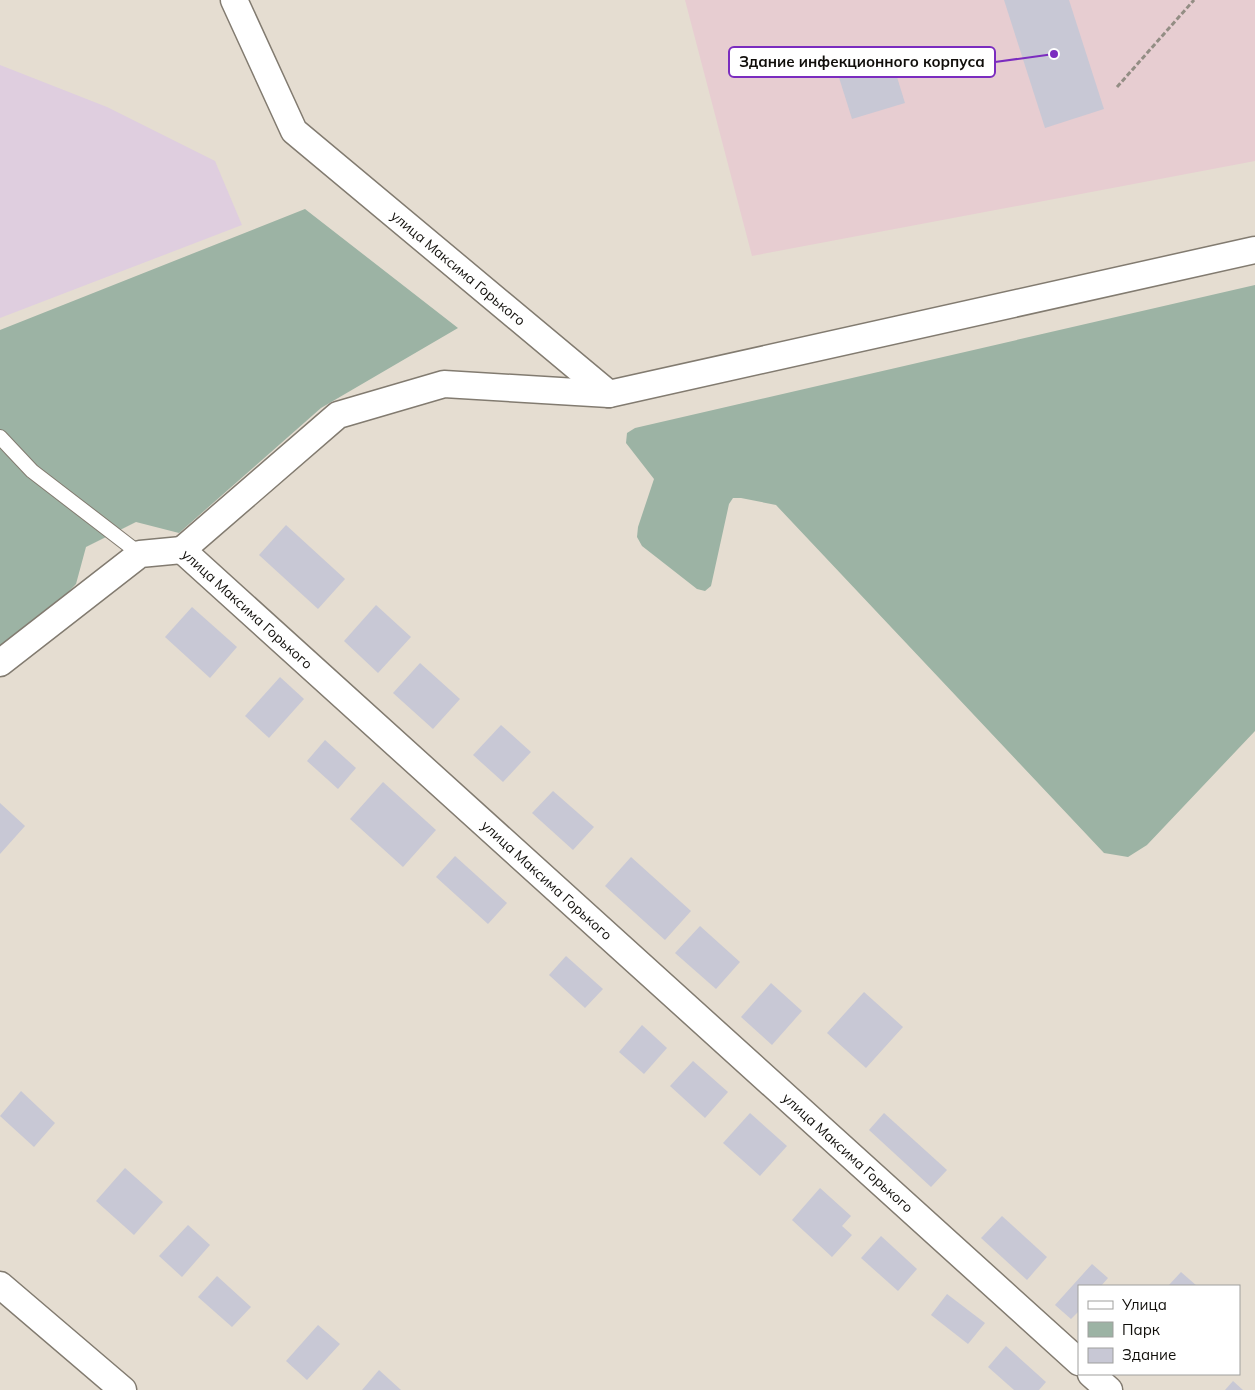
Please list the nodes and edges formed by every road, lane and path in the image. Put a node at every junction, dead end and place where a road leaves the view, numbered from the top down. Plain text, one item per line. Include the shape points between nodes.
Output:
1 (234, 0) edge
2 (1194, 0) edge
3 (1117, 86) dead end
4 (1255, 250) edge
5 (609, 394) junction
6 (0, 437) edge
7 (182, 550) junction
8 (140, 554) junction
9 (0, 663) edge
10 (0, 1285) edge
11 (1078, 1361) edge
12 (1092, 1375) edge
13 (123, 1390) edge
14 (1109, 1390) edge

1 - 5 street, улица Максима Горького via 294,131
2 - 3 path
4 - 5 street
5 - 7 street, улица Максима Горького via 444,384 338,415
6 - 8 lane via 32,472
7 - 8 street
7 - 11 street, улица Максима Горького
8 - 9 street
10 - 13 street
12 - 14 street

